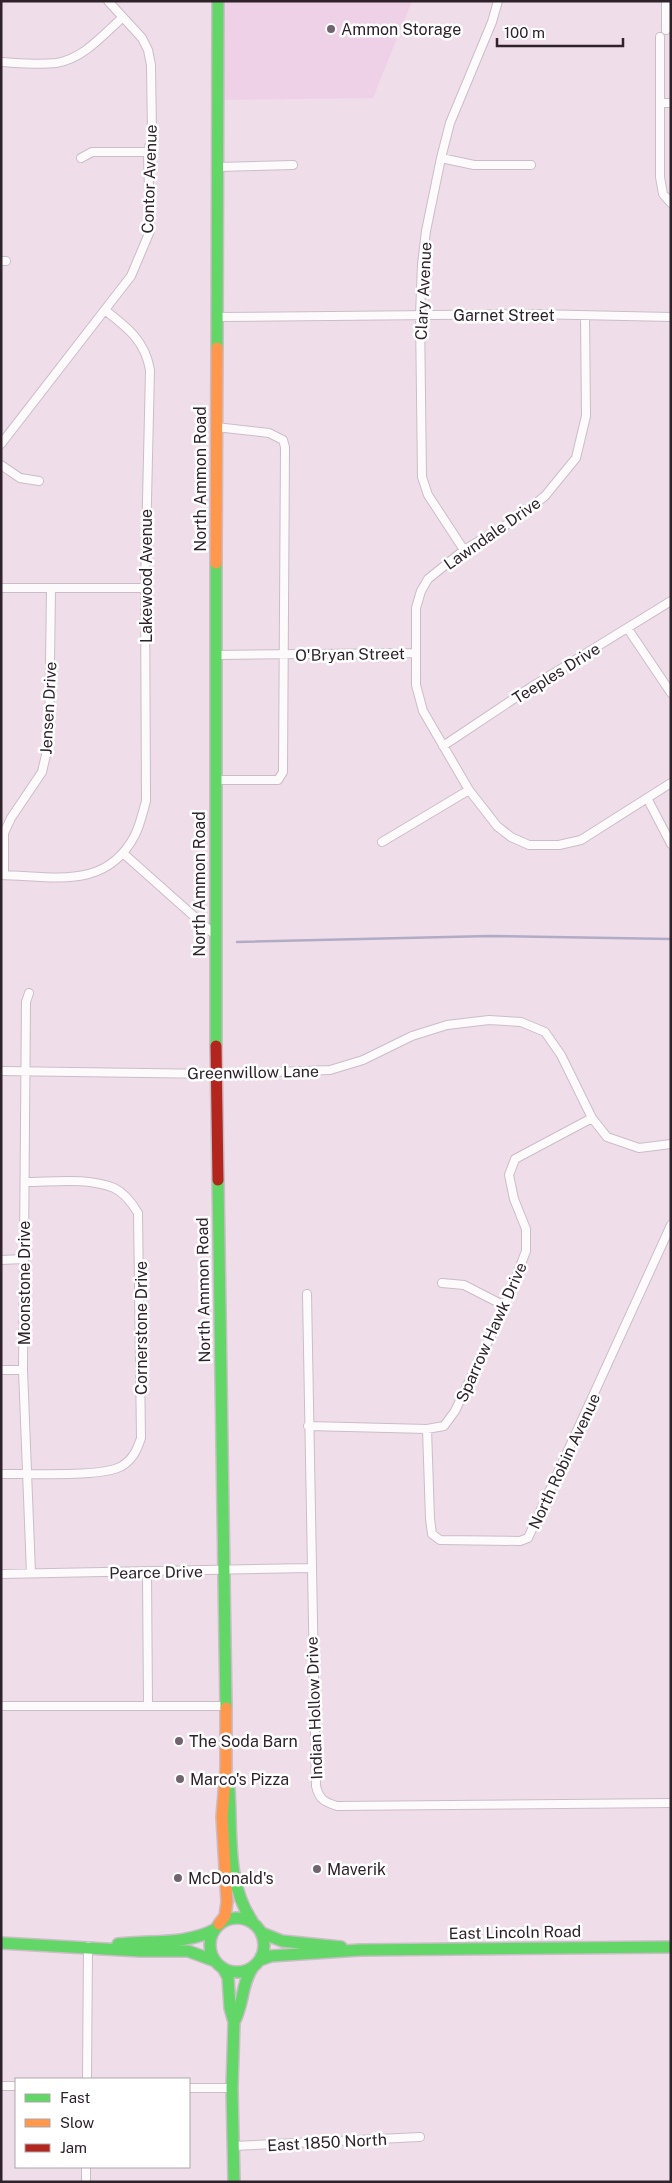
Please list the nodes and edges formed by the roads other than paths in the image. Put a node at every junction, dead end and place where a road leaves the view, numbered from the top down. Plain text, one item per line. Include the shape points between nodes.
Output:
1 (108, 1) edge
2 (218, 1) edge
3 (498, 1) edge
4 (666, 1) edge
5 (122, 18) junction
6 (666, 30) dead end
7 (660, 37) dead end
8 (1, 62) edge
9 (660, 103) junction
10 (671, 103) edge
11 (148, 152) junction
12 (81, 158) dead end
13 (441, 158) junction
14 (293, 165) dead end
15 (531, 165) dead end
16 (218, 167) junction
17 (671, 203) edge
18 (106, 311) junction
19 (420, 316) junction
20 (585, 316) junction
21 (218, 317) junction
22 (671, 317) edge
23 (216, 427) junction
24 (1, 444) edge
25 (1, 465) edge
26 (39, 481) dead end
27 (464, 550) junction
28 (1, 588) edge
29 (51, 588) junction
30 (145, 588) junction
31 (671, 601) edge
32 (628, 629) junction
33 (415, 653) junction
34 (216, 655) junction
35 (284, 655) junction
36 (671, 693) edge
37 (443, 746) junction
38 (215, 780) junction
39 (671, 783) edge
40 (470, 790) junction
41 (648, 798) junction
42 (382, 842) dead end
43 (671, 844) edge
44 (124, 854) junction
45 (3, 875) edge
46 (214, 935) junction
47 (29, 993) dead end
48 (1, 1071) edge
49 (25, 1072) junction
50 (216, 1074) junction
51 (592, 1118) junction
52 (671, 1144) edge
53 (25, 1182) junction
54 (671, 1226) edge
55 (24, 1259) junction
56 (1, 1260) edge
57 (442, 1283) dead end
58 (307, 1294) dead end
59 (505, 1306) junction
60 (1, 1370) edge
61 (23, 1370) junction
62 (308, 1426) junction
63 (427, 1429) junction
64 (27, 1473) junction
65 (1, 1474) edge
66 (310, 1568) junction
67 (223, 1570) junction
68 (147, 1572) junction
69 (31, 1573) junction
70 (1, 1574) edge
71 (1, 1706) edge
72 (148, 1706) junction
73 (226, 1706) junction
74 (226, 1768) junction
75 (671, 1803) edge
76 (217, 1927) junction
77 (259, 1929) junction
78 (1, 1943) edge
79 (88, 1946) junction
80 (102, 1946) junction
81 (671, 1947) edge
82 (360, 1950) junction
83 (256, 1964) junction
84 (219, 1965) junction
85 (234, 2022) junction
86 (87, 2078) edge
87 (1, 2086) edge
88 (15, 2086) edge
89 (190, 2088) edge
90 (232, 2088) junction
91 (420, 2137) dead end
92 (233, 2146) junction
93 (86, 2168) edge
94 (86, 2182) edge
95 (234, 2182) edge

1 - 5 street, Contor Avenue
2 - 16 main road, North Ammon Road
3 - 13 street, Clary Avenue via 450,123
4 - 6 street
5 - 8 street via 92,46 69,60 56,63
5 - 11 street, Contor Avenue via 142,38 148,50 152,135
7 - 9 street
9 - 10 street
9 - 17 street via 662,187
11 - 12 street via 92,152
11 - 18 street, Contor Avenue via 150,232 131,276
13 - 15 street via 474,165
13 - 19 street, Clary Avenue via 422,264
14 - 16 street
16 - 21 main road, North Ammon Road
18 - 24 street, Contor Avenue
18 - 30 street, Lakewood Avenue via 139,340 150,370
19 - 20 street, Garnet Street
19 - 21 street, Garnet Street
19 - 27 street, Clary Avenue via 422,477 428,495
20 - 22 street, Garnet Street
20 - 27 street, Lawndale Drive via 586,416 576,458 545,496 516,519
21 - 23 main road, North Ammon Road
23 - 34 main road, North Ammon Road
23 - 35 street via 270,433 283,440
25 - 26 street via 20,478
27 - 33 street, Lawndale Drive via 428,579 420,591 416,608
28 - 29 street
29 - 30 street
29 - 45 street, Jensen Drive via 49,742 42,772 4,833
30 - 44 street, Lakewood Avenue via 146,802 136,833
31 - 32 street, Teeples Drive
32 - 36 street
32 - 37 street, Teeples Drive via 533,686
33 - 35 street, O'Bryan Street
33 - 37 street, Lawndale Drive via 416,685 422,711
34 - 35 street, O'Bryan Street
34 - 38 main road, North Ammon Road
35 - 38 street, O'Bryan Street via 283,772 278,780
37 - 40 street, Lawndale Drive
38 - 46 main road, North Ammon Road
39 - 41 street, Lawndale Drive
40 - 41 street, Lawndale Drive via 497,826 511,837 529,844 558,845 581,840
40 - 42 street
41 - 43 street
44 - 45 street via 89,875 68,878
44 - 46 street
46 - 50 main road, North Ammon Road
47 - 49 street, Moonstone Drive via 26,1002
48 - 49 street, Greenwillow Lane
49 - 50 street, Greenwillow Lane
49 - 53 street, Moonstone Drive
50 - 51 street, Greenwillow Lane via 330,1070 363,1060 412,1036 447,1025 489,1020 522,1022 544,1032 561,1055
50 - 67 main road, North Ammon Road
51 - 52 street, Greenwillow Lane via 607,1137 623,1143 639,1148
51 - 59 street, Sparrow Hawk Drive via 515,1159 509,1175 526,1229 526,1251
53 - 55 street, Moonstone Drive
53 - 64 street, Cornerstone Drive via 92,1182 115,1188 129,1199 138,1213 140,1244 141,1438 136,1453 121,1466 97,1472
54 - 63 street, North Robin Avenue via 528,1538 520,1541 440,1540 432,1534
55 - 56 street
55 - 61 street, Moonstone Drive
57 - 59 street via 464,1285
58 - 62 street, Indian Hollow Drive
59 - 63 street, Sparrow Hawk Drive via 455,1411 444,1426
60 - 61 street
61 - 64 street, Moonstone Drive
62 - 63 street, Sparrow Hawk Drive
62 - 66 street, Indian Hollow Drive
64 - 65 street, Cornerstone Drive
64 - 69 street, Moonstone Drive
66 - 67 street, Pearce Drive
66 - 75 street, Indian Hollow Drive via 316,1786 318,1796 325,1803 337,1806
67 - 68 street, Pearce Drive
67 - 73 main road, North Ammon Road
68 - 69 street, Pearce Drive
68 - 72 street
69 - 70 street, Pearce Drive
71 - 72 street
72 - 73 street
73 - 74 main road, North Ammon Road
74 - 76 main road, North Ammon Road via 222,1817 228,1902 225,1916
74 - 77 main road, North Ammon Road via 240,1905
76 - 77 main road via 235,1918 244,1918
76 - 80 main road via 194,1940 140,1940
76 - 84 main road via 210,1948
77 - 82 main road, East Lincoln Road via 282,1942
77 - 83 main road via 264,1943
78 - 79 main road
79 - 80 main road
79 - 86 street
80 - 84 main road via 202,1953
81 - 82 main road, East Lincoln Road
82 - 83 main road, East Lincoln Road via 271,1956
83 - 84 main road via 235,1972
83 - 85 main road via 246,1976 241,1994 242,2008
84 - 85 main road via 229,1983
85 - 90 main road
87 - 88 street
89 - 90 street
90 - 92 main road
91 - 92 street, East 1850 North
92 - 95 main road
93 - 94 street

